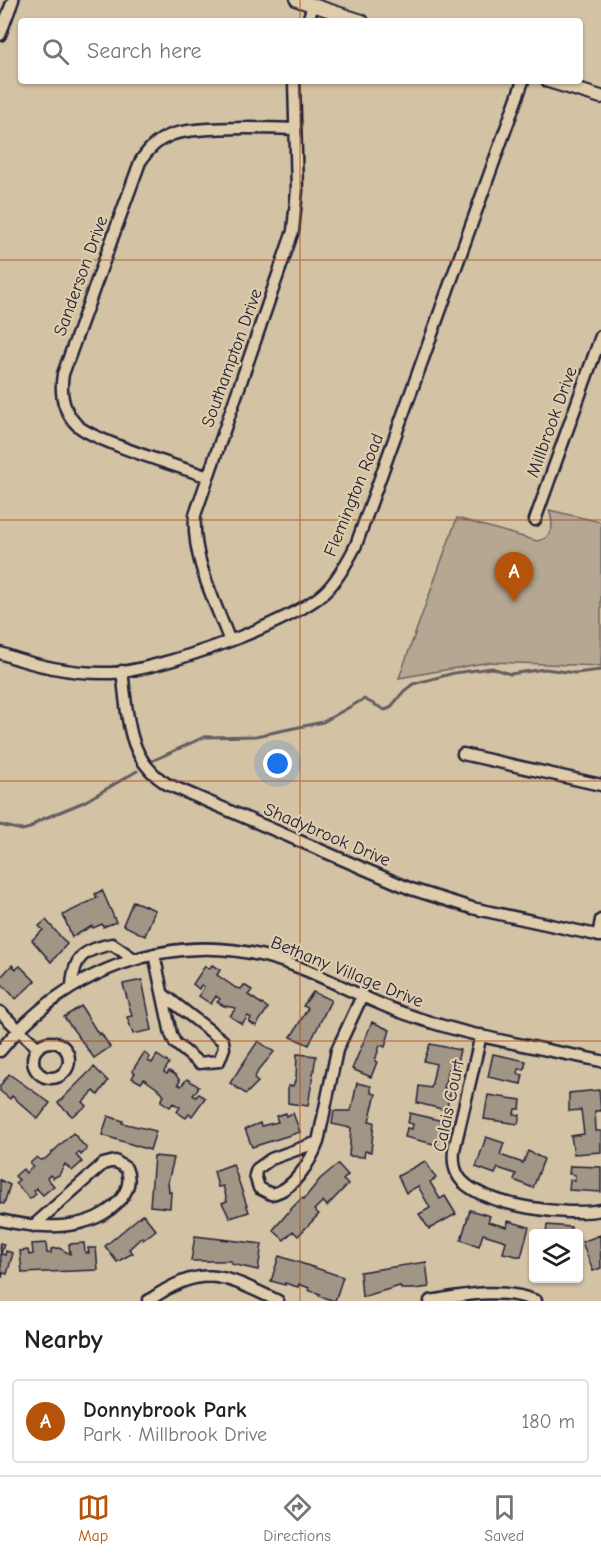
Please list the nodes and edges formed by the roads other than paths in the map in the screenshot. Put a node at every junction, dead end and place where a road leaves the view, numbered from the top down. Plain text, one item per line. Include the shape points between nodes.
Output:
1 (13, 0) edge
2 (297, 0) edge
3 (313, 5) junction
4 (309, 18) edge
5 (353, 18) edge
6 (0, 35) edge
7 (294, 84) edge
8 (522, 84) edge
9 (557, 84) edge
10 (601, 98) edge
11 (294, 129) junction
12 (601, 336) edge
13 (206, 476) junction
14 (535, 520) dead end
15 (229, 639) junction
16 (0, 653) edge
17 (122, 671) junction
18 (463, 754) dead end
19 (601, 785) edge
20 (601, 920) edge
21 (599, 936) edge
22 (154, 954) junction
23 (134, 959) junction
24 (72, 985) junction
25 (164, 995) junction
26 (362, 996) junction
27 (0, 1012) edge
28 (18, 1030) junction
29 (481, 1035) junction
30 (38, 1048) dead end
31 (0, 1051) edge
32 (601, 1061) edge
33 (318, 1142) junction
34 (601, 1210) edge
35 (0, 1220) edge
36 (33, 1226) junction
37 (148, 1301) edge
38 (278, 1301) edge
39 (430, 1301) edge
40 (536, 1301) edge

1 - 6 street
2 - 3 street
3 - 4 street
3 - 5 street
7 - 11 street, Southampton Drive
8 - 15 street, Flemington Road via 348,562 326,591 300,610
9 - 10 street
11 - 13 street, Southampton Drive via 297,190 292,231
11 - 13 street, Sanderson Drive via 183,132 161,139 148,150 140,162 63,374 65,407 79,427
12 - 14 street, Millbrook Drive
13 - 15 street, Southampton Drive via 195,515 195,544
15 - 17 street, Flemington Road via 171,661
16 - 17 street, Flemington Road via 63,670
17 - 21 street, Shadybrook Drive via 134,747 146,768 167,784 411,889 472,908
18 - 19 street
20 - 21 street
22 - 23 street, Bethany Village Drive
22 - 25 street
22 - 26 street, Bethany Village Drive via 204,949 253,953 307,970
23 - 24 street, Bethany Village Drive
23 - 24 street via 112,944 81,955 75,964
24 - 28 street, Bethany Village Drive
25 - 25 street via 175,1043 199,1063 219,1061 224,1041
26 - 29 street, Bethany Village Drive via 423,1020
26 - 33 street via 337,1050
27 - 28 street
28 - 30 street
28 - 31 street, Bethany Village Drive
29 - 32 street, Bethany Village Drive
29 - 34 street, Calais Court via 454,1150 454,1167 462,1182 505,1202 552,1210
33 - 33 street via 263,1163 255,1175 259,1188 272,1194 283,1190 309,1161
35 - 36 street
36 - 36 street via 72,1224 101,1215 124,1194 129,1177 126,1168 115,1161 103,1164
37 - 38 street via 174,1283 206,1276 231,1279
39 - 40 street via 483,1293

